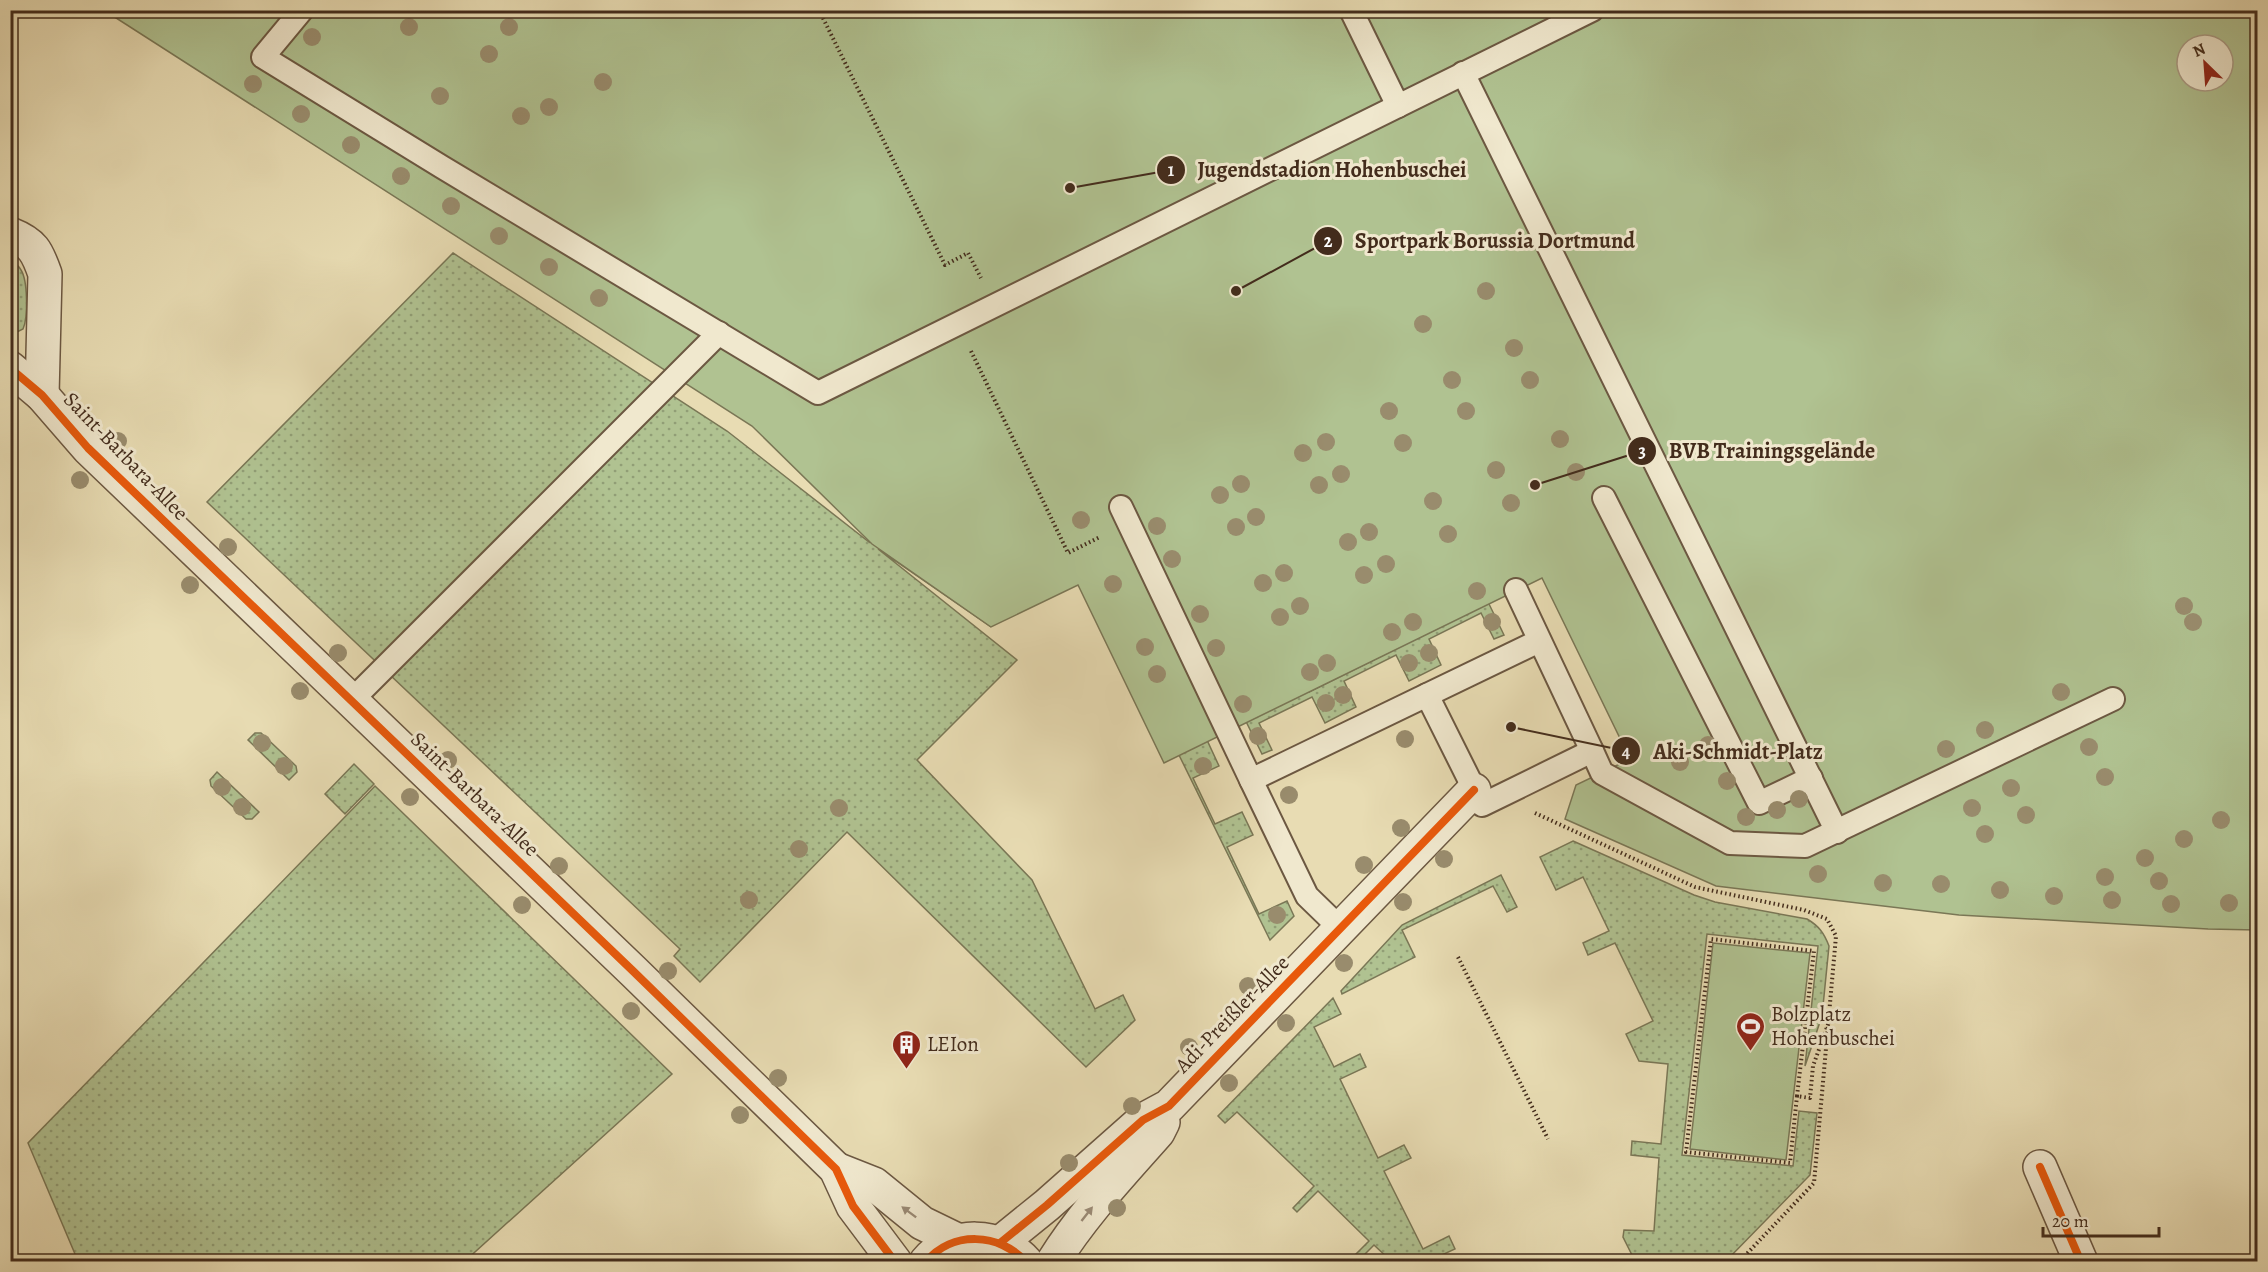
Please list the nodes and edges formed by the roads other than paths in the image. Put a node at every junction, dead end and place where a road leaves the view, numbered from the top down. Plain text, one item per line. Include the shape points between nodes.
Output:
1 (302, 10) edge
2 (1351, 10) edge
3 (1592, 10) edge
4 (1463, 73) junction
5 (1398, 106) junction
6 (10, 234) edge
7 (719, 333) junction
8 (10, 368) edge
9 (42, 395) junction
10 (1604, 498) dead end
11 (1125, 515) road end
12 (1516, 590) dead end
13 (1539, 641) junction
14 (1427, 695) junction
15 (2113, 699) dead end
16 (351, 701) junction
17 (1592, 751) junction
18 (1811, 778) junction
19 (1251, 780) junction
20 (1474, 790) junction
21 (1837, 832) junction
22 (1340, 928) junction
23 (1169, 1106) junction
24 (2040, 1167) dead end
25 (836, 1169) junction
26 (959, 1241) junction
27 (1013, 1252) edge
28 (895, 1262) edge
29 (926, 1262) edge
30 (1053, 1262) edge
31 (2081, 1262) edge

1 - 7 lane via 263,57
2 - 5 lane
3 - 4 lane
4 - 5 lane
4 - 18 lane
5 - 7 lane via 818,393
6 - 9 street, Saint-Barbara-Allee via 26,240 39,255 45,274
7 - 16 lane
8 - 9 street, Saint-Barbara-Allee
9 - 16 street, Saint-Barbara-Allee via 88,448
10 - 18 lane via 1759,803
11 - 19 lane
12 - 13 lane
13 - 14 lane
13 - 17 lane
14 - 19 lane
14 - 20 lane
15 - 21 lane
16 - 25 street, Saint-Barbara-Allee
17 - 20 lane via 1482,805
17 - 21 lane via 1602,773 1730,843 1805,846
18 - 21 lane
19 - 22 lane via 1306,896
20 - 22 street, Adi-Preißler-Allee
22 - 23 street, Adi-Preißler-Allee
23 - 27 street, Adi-Preißler-Allee via 1143,1120 1047,1205
30 -> 23 street, Adi-Preißler-Allee via 1066,1240 1158,1132
24 - 31 street
26 -> 25 street, Saint-Barbara-Allee via 922,1222 874,1184
25 - 28 street, Saint-Barbara-Allee via 853,1206
26 - 27 street, Adi-Preißler-Allee via 987,1239
26 - 29 street, Adi-Preißler-Allee

